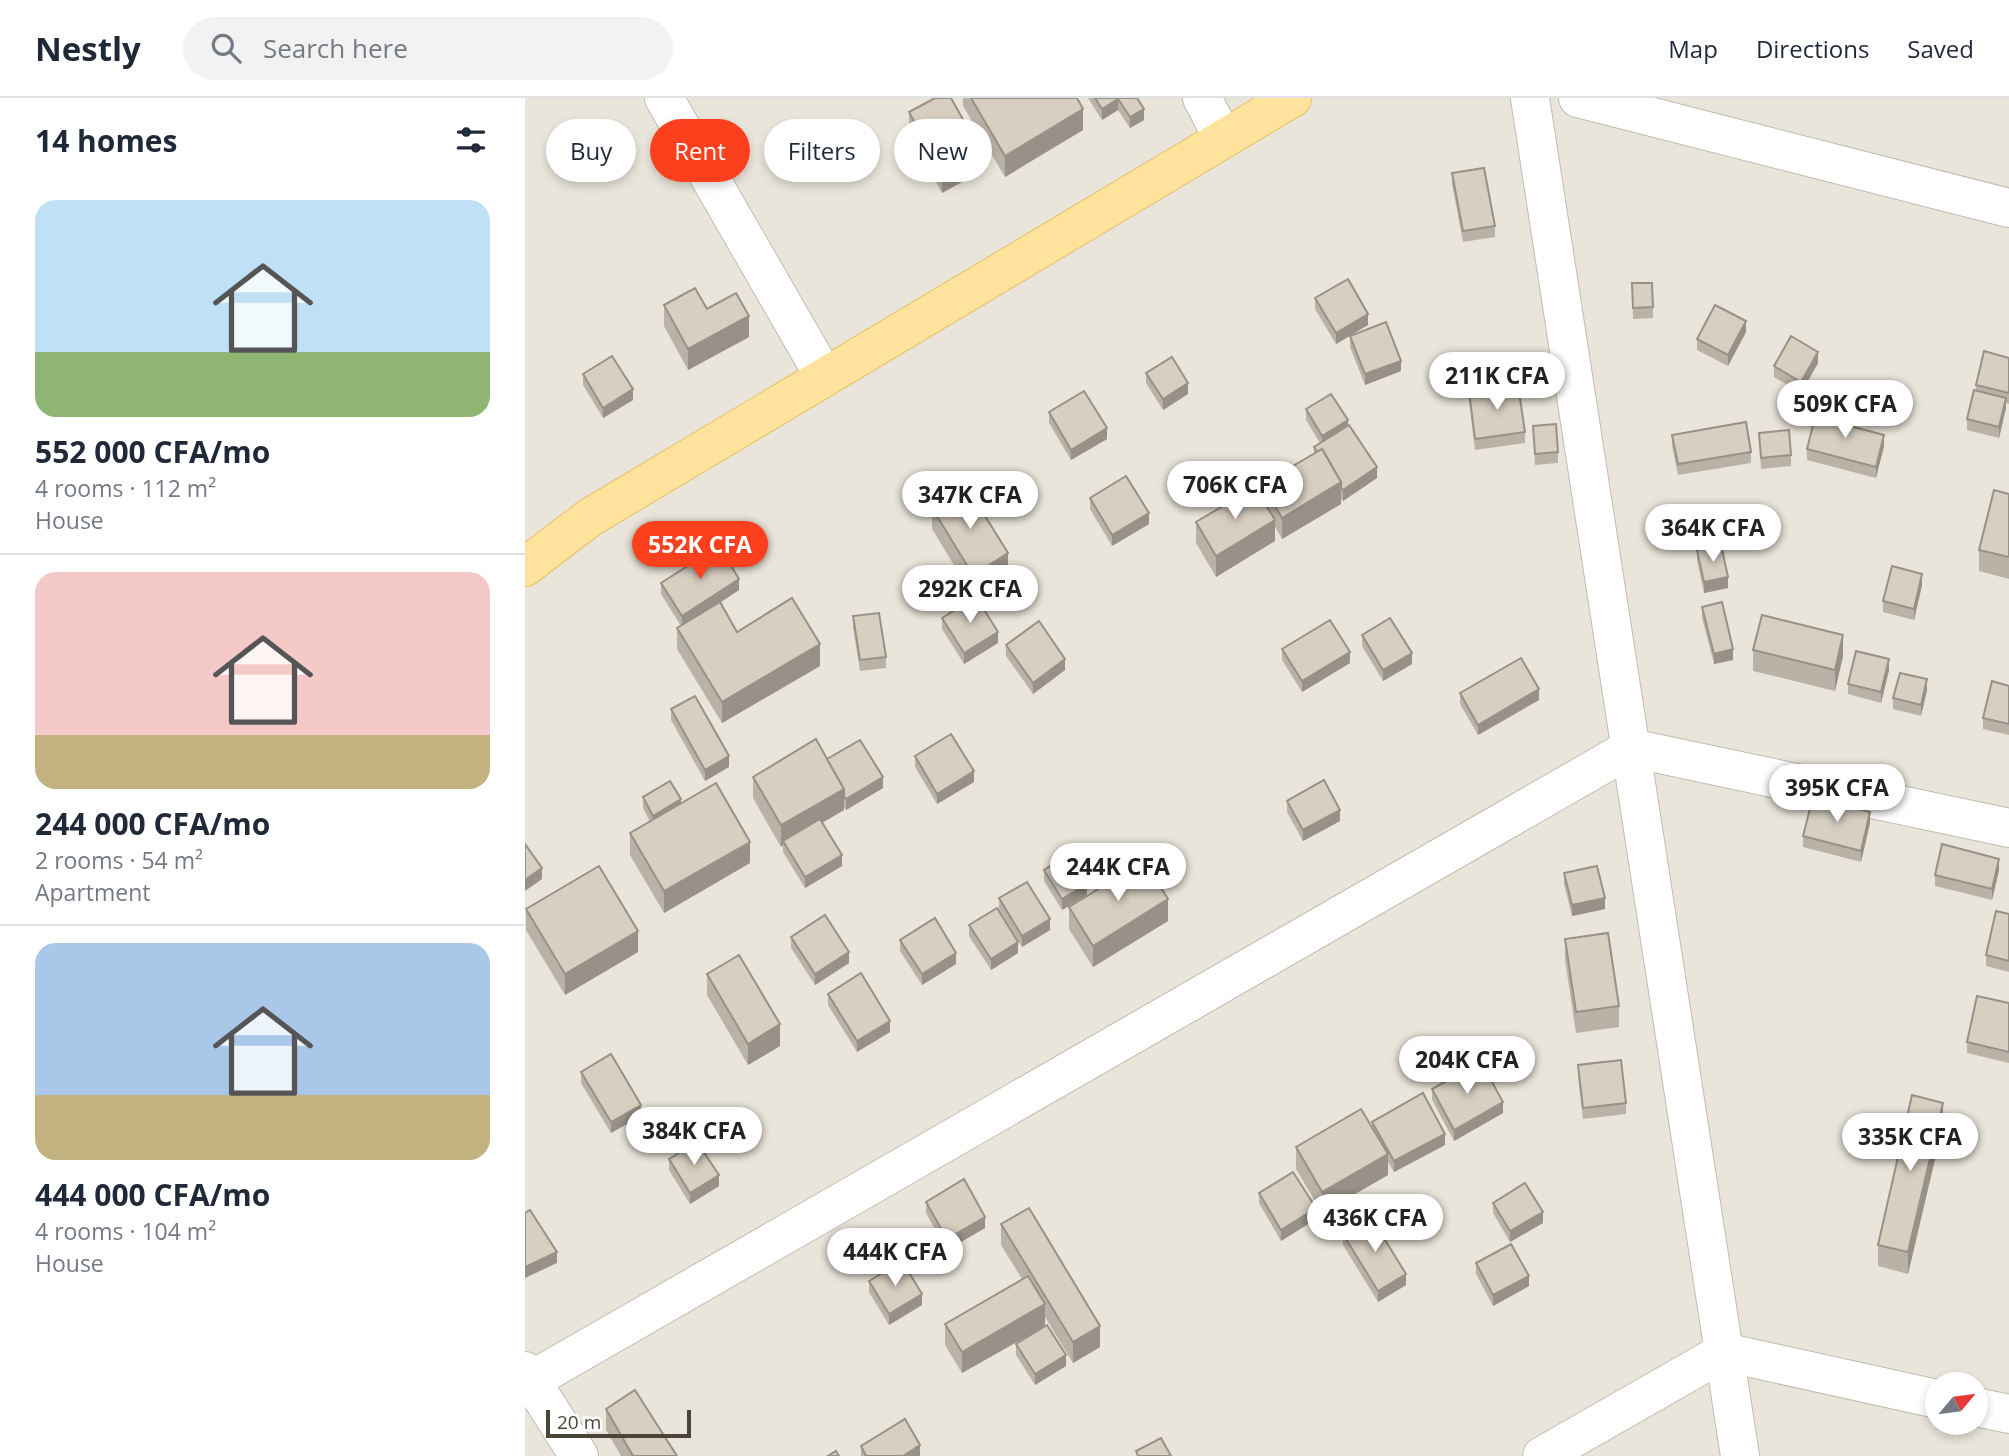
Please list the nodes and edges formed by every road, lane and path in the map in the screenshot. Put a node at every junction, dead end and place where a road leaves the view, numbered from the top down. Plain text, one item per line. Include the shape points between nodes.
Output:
1 (664, 98) edge
2 (1202, 98) edge
3 (1292, 98) edge
4 (1530, 98) edge
5 (1578, 98) edge
6 (1223, 138) junction
7 (2009, 208) edge
8 (824, 376) junction
9 (525, 567) edge
10 (1631, 748) junction
11 (2009, 828) edge
12 (1724, 1352) junction
13 (527, 1379) edge
14 (1925, 1396) edge
15 (1988, 1410) edge
16 (2009, 1414) edge
17 (579, 1456) edge
18 (1542, 1456) edge
19 (1740, 1456) edge

1 - 8 street
2 - 6 street
3 - 6 main road
4 - 10 street
5 - 7 street
6 - 8 main road
8 - 9 main road via 589,517
10 - 11 street
10 - 12 street
10 - 13 street
12 - 14 street
12 - 18 street
12 - 19 street
13 - 17 street
15 - 16 street

